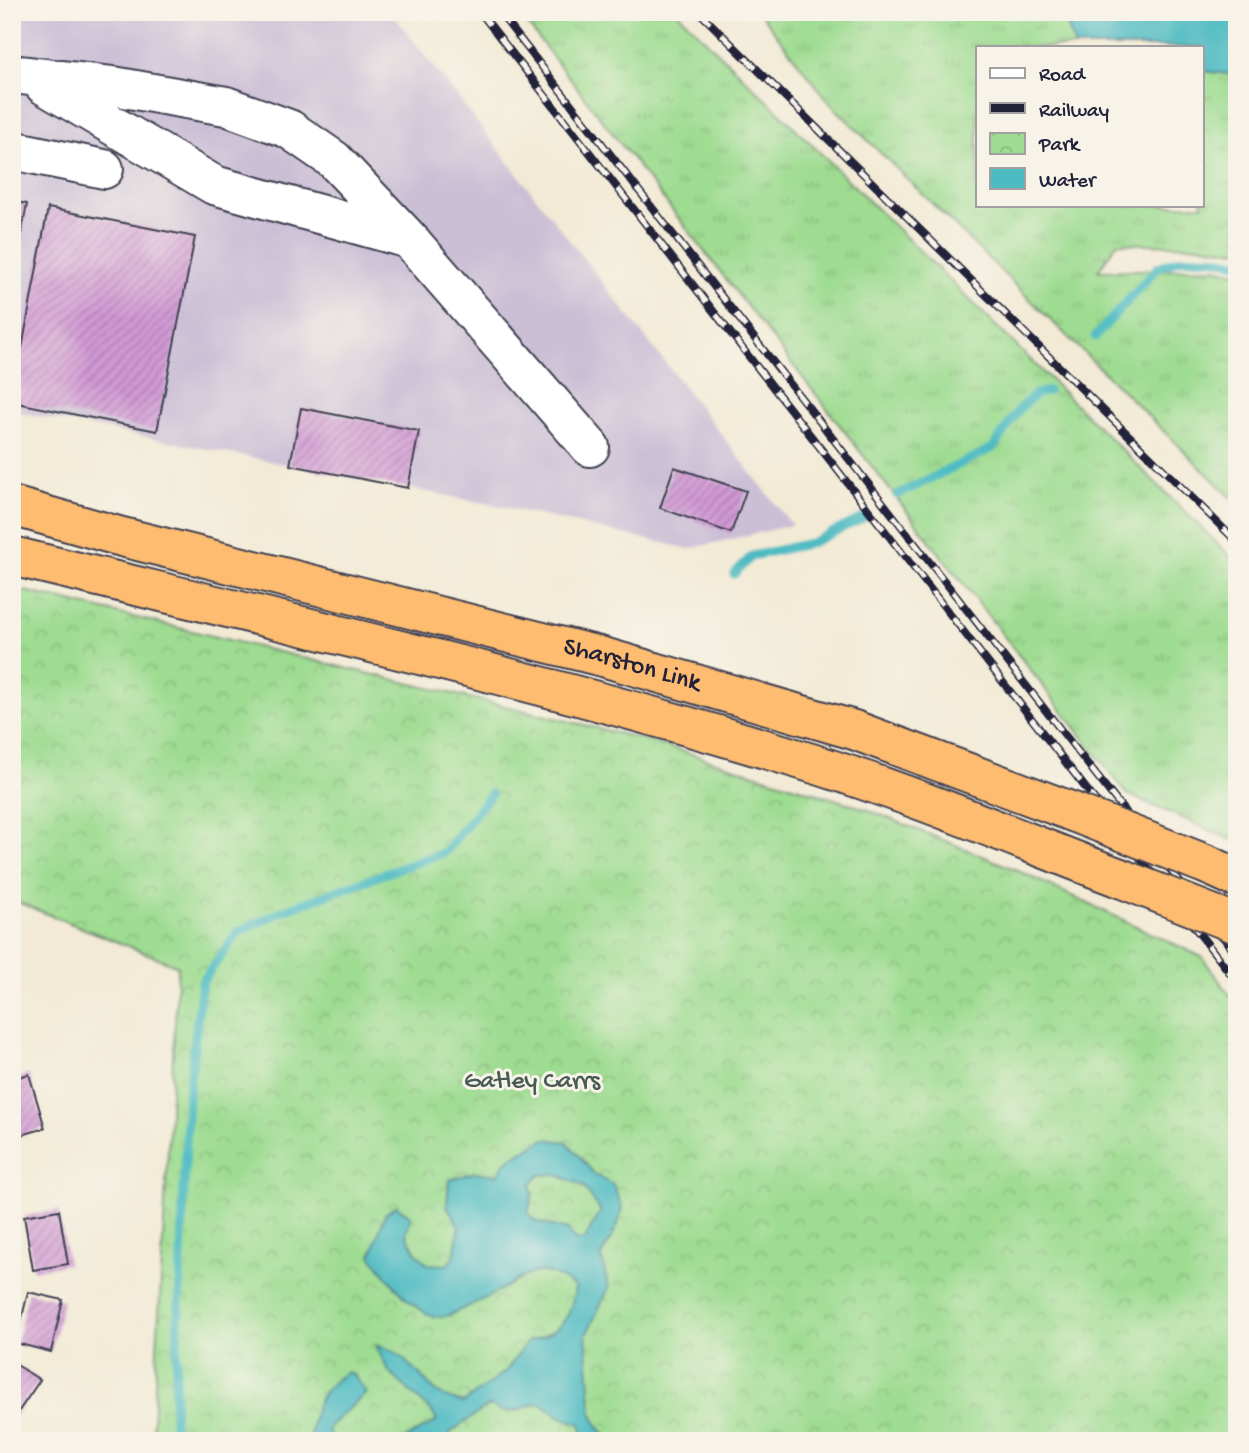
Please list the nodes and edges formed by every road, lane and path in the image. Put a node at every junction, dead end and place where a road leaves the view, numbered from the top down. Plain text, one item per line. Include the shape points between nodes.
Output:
1 (23, 77) edge
2 (12, 150) edge
3 (104, 169) dead end
4 (409, 239) junction
5 (590, 447) dead end
6 (12, 506) edge
7 (12, 556) edge
8 (1222, 872) edge
9 (1237, 924) edge

1 - 4 lane via 214,185
1 - 4 lane via 113,86 226,106 289,128 334,160
2 - 3 lane
4 - 5 lane
6 - 8 highway, Sharston Link, bridge via 603,657 854,730
7 - 9 highway, Sharston Link, bridge via 590,699 820,766 918,799

